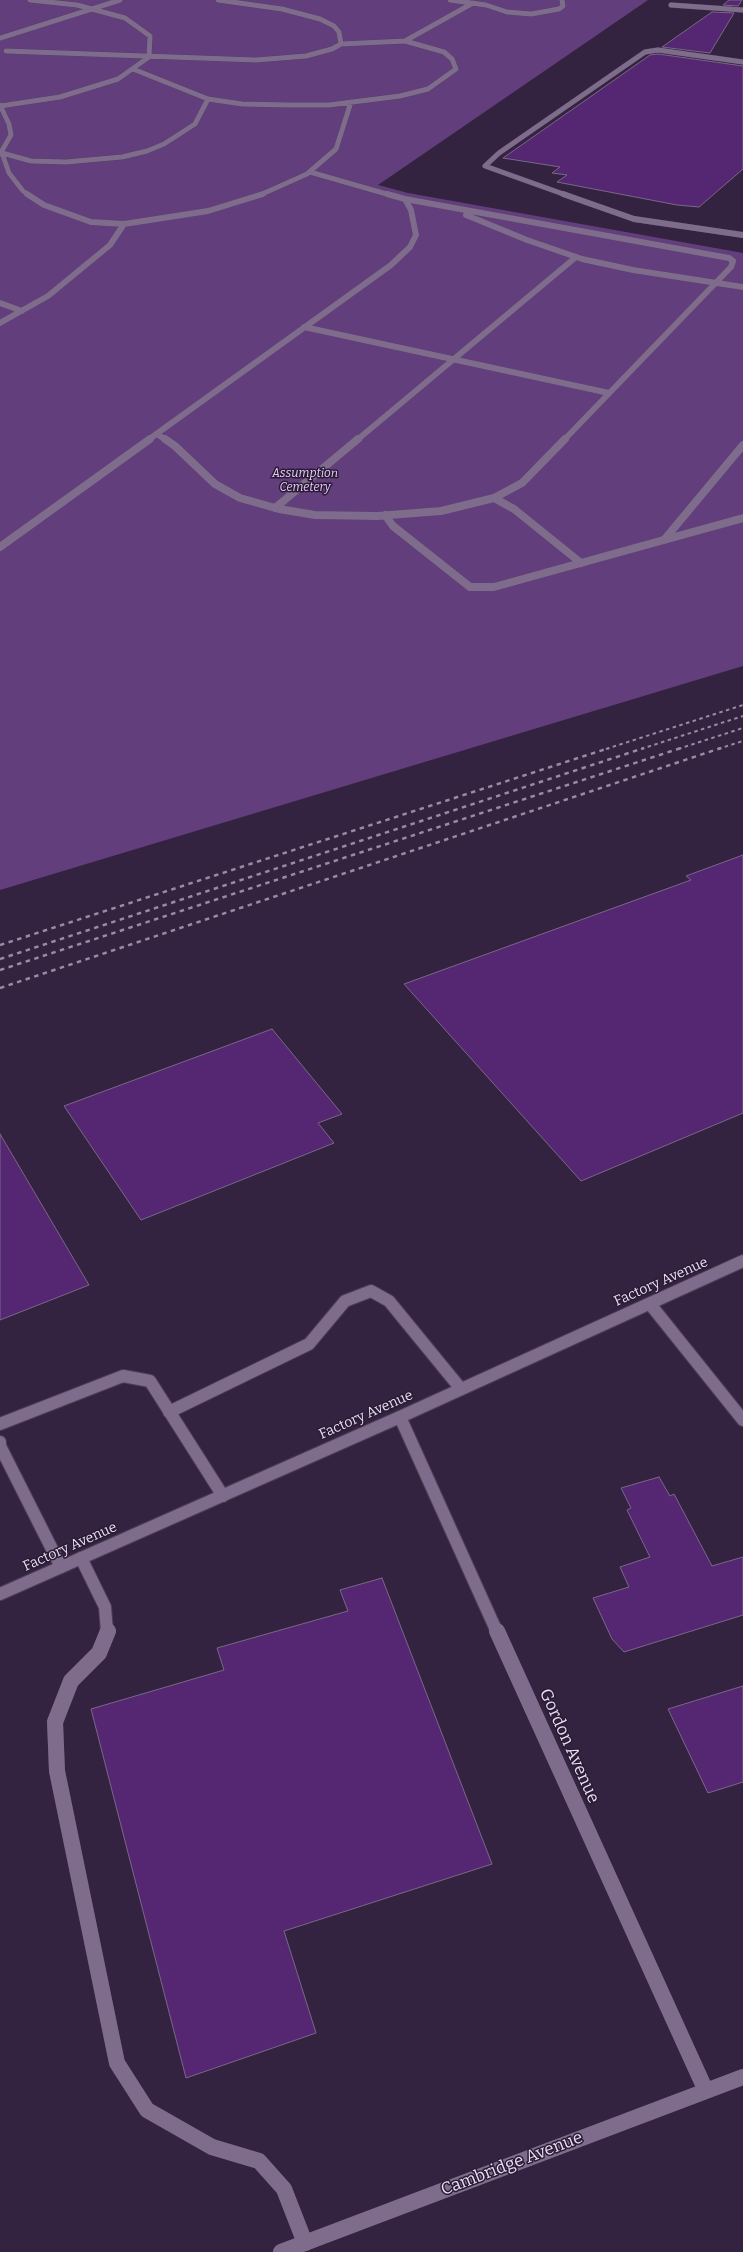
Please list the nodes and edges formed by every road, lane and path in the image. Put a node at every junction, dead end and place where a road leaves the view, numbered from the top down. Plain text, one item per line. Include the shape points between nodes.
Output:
1 (30, 0) edge
2 (120, 0) edge
3 (218, 0) edge
4 (450, 0) edge
5 (562, 0) edge
6 (486, 2) edge
7 (473, 3) junction
8 (671, 6) dead end
9 (92, 9) junction
10 (743, 10) edge
11 (405, 41) junction
12 (2, 42) edge
13 (341, 44) junction
14 (6, 51) junction
15 (149, 54) junction
16 (1, 55) edge
17 (743, 62) edge
18 (133, 69) junction
19 (208, 99) junction
20 (351, 102) junction
21 (0, 106) edge
22 (1, 154) edge
23 (310, 172) junction
24 (405, 199) junction
25 (448, 207) junction
26 (124, 224) junction
27 (743, 235) edge
28 (576, 257) junction
29 (717, 281) junction
30 (743, 287) edge
31 (0, 303) edge
32 (22, 310) junction
33 (0, 323) edge
34 (304, 328) junction
35 (453, 359) junction
36 (609, 393) junction
37 (157, 434) junction
38 (743, 445) edge
39 (494, 498) junction
40 (275, 508) junction
41 (385, 516) junction
42 (743, 518) edge
43 (664, 540) junction
44 (0, 547) edge
45 (581, 563) junction
46 (743, 1261) edge
47 (650, 1304) junction
48 (461, 1389) junction
49 (169, 1412) junction
50 (400, 1417) junction
51 (743, 1420) edge
52 (0, 1424) edge
53 (0, 1442) edge
54 (0, 1446) edge
55 (223, 1496) junction
56 (81, 1558) junction
57 (61, 1567) junction
58 (0, 1594) edge
59 (743, 2077) edge
60 (706, 2091) junction
61 (305, 2243) junction
62 (281, 2252) edge

1 - 9 street
2 - 9 street
3 - 13 street via 282,9 320,19 334,26 339,32
4 - 7 street
5 - 6 street via 563,6 559,9 530,14 497,10
6 - 7 street
7 - 11 street
8 - 10 street
9 - 12 street
9 - 15 street via 125,18 150,36
11 - 13 street
11 - 20 street via 444,52 452,59 456,69 428,89 400,96
12 - 14 street
13 - 15 street via 332,49 288,59 256,60
14 - 15 street
14 - 16 street
15 - 18 street via 149,57
17 - 27 street via 658,50 645,52 499,153 485,166 634,219
18 - 19 street
18 - 21 street via 118,79 60,97
19 - 20 street via 242,104 329,105
19 - 22 street via 195,124 164,144 147,151 122,157 66,162 31,161
20 - 23 street via 336,149
21 - 22 street via 9,124 11,135
22 - 26 street via 9,173 23,191 44,205 91,222
23 - 24 street
23 - 26 street via 251,199 165,220
24 - 25 street
24 - 34 street via 411,210 416,235 410,247 391,265
25 - 28 street
25 - 29 street via 729,258 733,262 732,267
26 - 32 street via 110,246 48,296
28 - 29 street via 633,270
28 - 35 street
29 - 30 street
29 - 36 street
31 - 32 street
32 - 33 street
34 - 35 street
34 - 37 street
35 - 36 street
35 - 40 street
36 - 39 street via 522,483
37 - 40 street via 176,446 215,484 240,498
37 - 44 street
38 - 43 street
39 - 41 street via 441,511
39 - 45 street via 514,509
40 - 41 street via 316,515
41 - 45 street via 392,526 470,587 494,586
42 - 43 street
43 - 45 street
46 - 47 street, Factory Avenue
47 - 48 street, Factory Avenue
47 - 51 street
48 - 49 street via 389,1302 371,1291 345,1301 309,1344
48 - 50 street, Factory Avenue
49 - 52 street via 150,1381 123,1376
49 - 55 street
50 - 55 street, Factory Avenue
50 - 60 street, Gordon Avenue
53 - 54 street
54 - 57 street
55 - 56 street, Factory Avenue
56 - 57 street, Factory Avenue
56 - 61 street via 105,1607 108,1630 99,1653 71,1681 62,1702 55,1722 57,1771 116,2063 147,2110 212,2147 259,2161 284,2189
57 - 58 street, Factory Avenue
59 - 60 street, Cambridge Avenue
60 - 61 street, Cambridge Avenue
61 - 62 street, Cambridge Avenue

